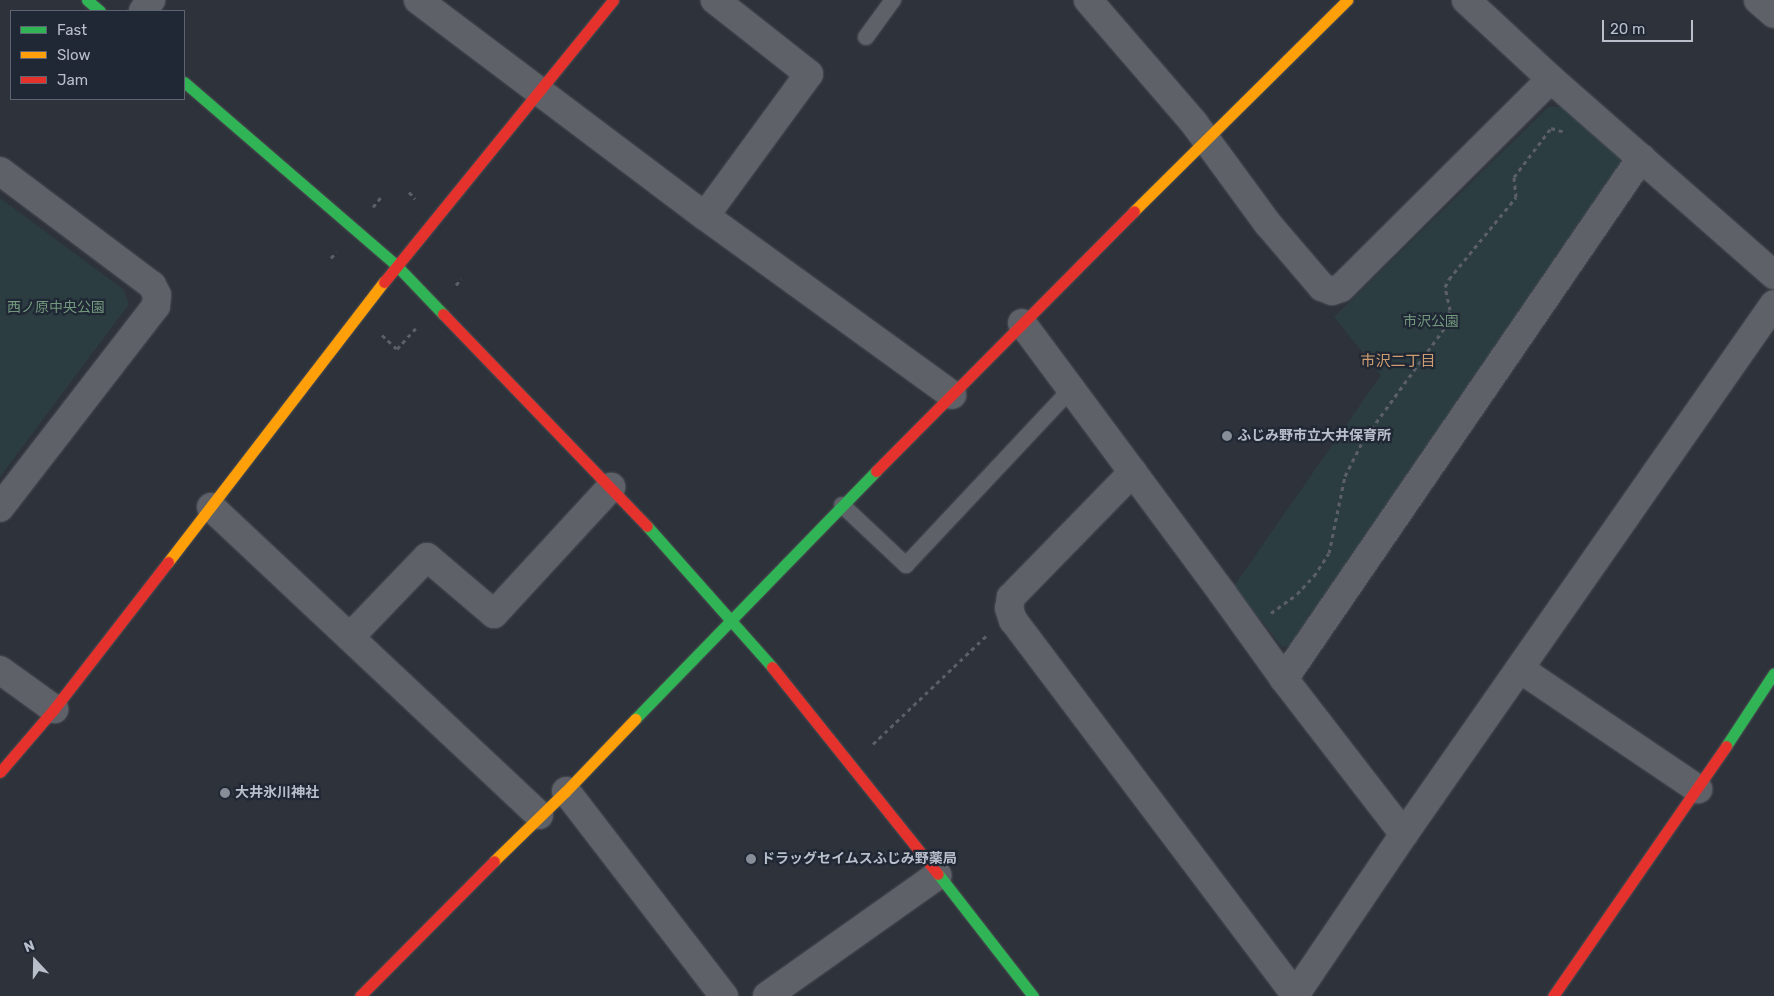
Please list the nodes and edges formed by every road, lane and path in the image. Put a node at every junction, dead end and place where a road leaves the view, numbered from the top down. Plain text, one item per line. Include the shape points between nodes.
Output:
1 (87, 0) edge
2 (418, 0) edge
3 (613, 0) edge
4 (715, 0) edge
5 (893, 0) edge
6 (1088, 0) edge
7 (1347, 0) edge
8 (1466, 0) edge
9 (1758, 0) edge
10 (99, 10) edge
11 (1774, 14) edge
12 (866, 37) dead end
13 (1551, 80) junction
14 (185, 83) edge
15 (539, 92) junction
16 (1600, 122) junction
17 (1206, 140) junction
18 (1641, 158) junction
19 (0, 171) edge
20 (705, 216) junction
21 (397, 266) junction
22 (1774, 275) edge
23 (461, 279) dead end
24 (1774, 304) edge
25 (437, 305) junction
26 (360, 315) junction
27 (1022, 323) junction
28 (1071, 389) junction
29 (952, 395) junction
30 (1133, 472) junction
31 (611, 487) junction
32 (842, 505) junction
33 (211, 507) junction
34 (0, 508) edge
35 (1009, 608) junction
36 (732, 620) junction
37 (1245, 624) junction
38 (350, 638) junction
39 (1520, 669) junction
40 (0, 670) edge
41 (1774, 673) edge
42 (1284, 679) junction
43 (54, 709) junction
44 (870, 746) dead end
45 (0, 772) edge
46 (1698, 789) junction
47 (566, 791) junction
48 (539, 815) junction
49 (1404, 834) junction
50 (938, 875) junction
51 (1296, 995) edge
52 (360, 996) edge
53 (724, 996) edge
54 (767, 996) edge
55 (1033, 996) edge
56 (1553, 996) edge

1 - 10 street
2 - 15 street
3 - 15 street
4 - 20 street via 809,74
5 - 12 lane
6 - 17 street
7 - 17 street
8 - 13 street
9 - 11 street
13 - 16 street
13 - 17 street via 1341,288 1332,291 1322,287 1268,224
14 - 21 street
15 - 20 street
15 - 21 street
16 - 18 street
16 - 37 path via 1588,137 1551,128 1514,177 1516,197 1445,287 1450,310 1448,323 1362,442 1345,476 1329,553 1297,594 1267,616
17 - 27 street
18 - 22 street
18 - 42 street
19 - 34 street via 152,285 157,295 156,306
20 - 29 street
21 - 25 street
21 - 26 street
23 - 25 path
24 - 39 street
25 - 26 path via 397,349
25 - 31 street
26 - 33 street
27 - 28 street
27 - 29 street
28 - 30 street
28 - 32 lane via 906,565
29 - 32 street
30 - 35 street via 1010,597
30 - 37 street
31 - 36 street
31 - 38 street via 494,614 427,557
32 - 36 street
33 - 38 street
33 - 43 street
35 - 44 path via 999,623
35 - 51 street via 1013,620
36 - 47 street
36 - 50 street via 806,707
37 - 42 street
38 - 48 street
39 - 46 street
39 - 49 street
40 - 43 street
41 - 46 street
42 - 49 street
43 - 45 street
46 - 56 street
47 - 48 street
47 - 53 street
48 - 52 street
49 - 51 street
50 - 54 street
50 - 55 street

